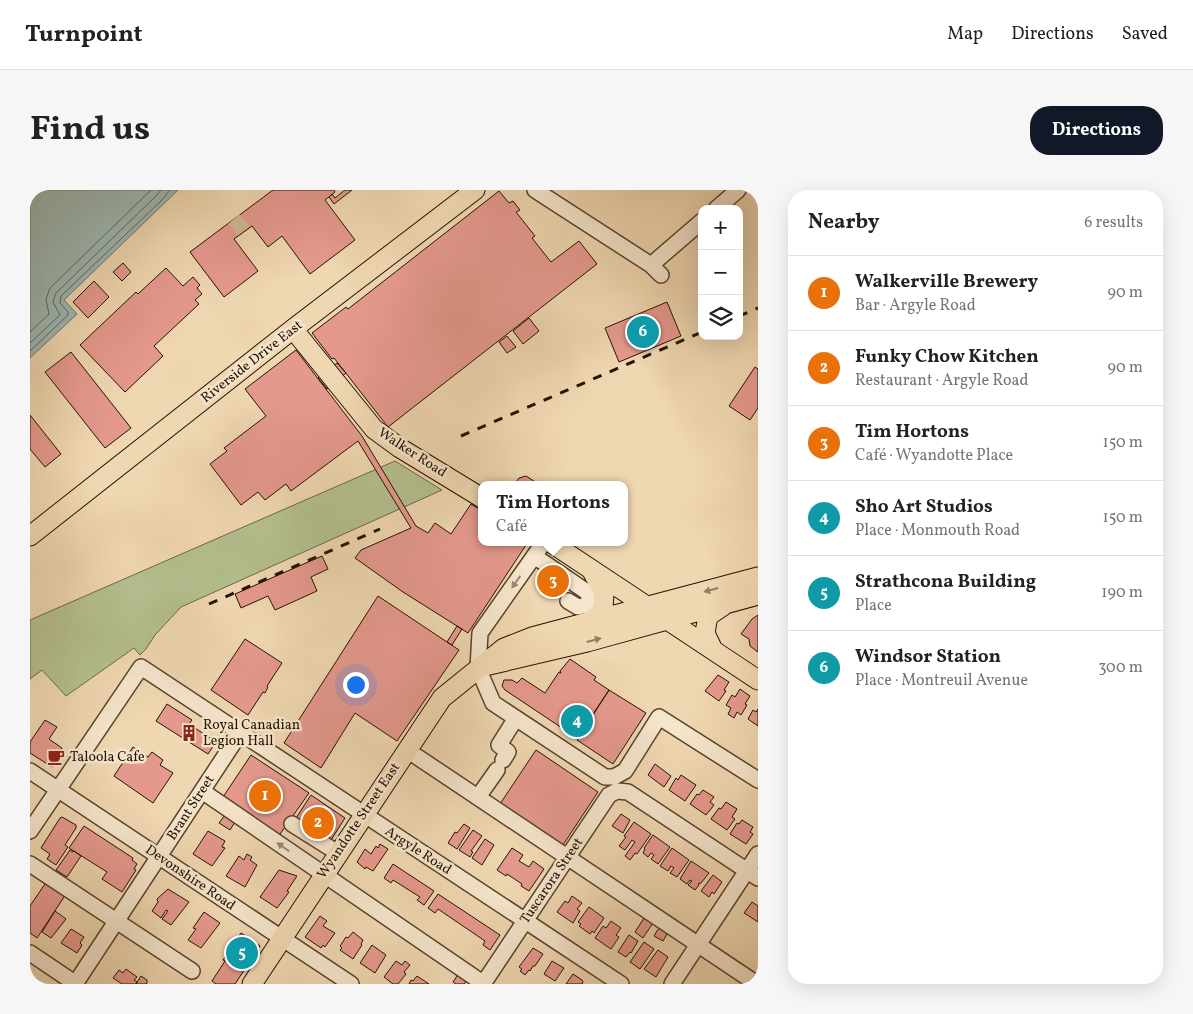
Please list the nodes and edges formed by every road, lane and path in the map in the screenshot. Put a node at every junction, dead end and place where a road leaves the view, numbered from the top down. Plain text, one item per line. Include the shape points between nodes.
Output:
1 (475, 190) edge
2 (535, 190) edge
3 (738, 190) edge
4 (721, 205) edge
5 (698, 225) edge
6 (293, 329) junction
7 (478, 496) edge
8 (30, 536) edge
9 (541, 546) edge
10 (556, 546) edge
11 (534, 556) junction
12 (591, 570) junction
13 (758, 577) edge
14 (758, 595) edge
15 (568, 601) dead end
16 (726, 604) junction
17 (647, 607) junction
18 (667, 620) junction
19 (590, 622) junction
20 (713, 650) junction
21 (478, 668) junction
22 (758, 680) edge
23 (516, 718) junction
24 (240, 733) junction
25 (407, 750) junction
26 (30, 770) edge
27 (758, 780) edge
28 (57, 789) junction
29 (202, 791) junction
30 (478, 797) junction
31 (364, 815) junction
32 (292, 824) dead end
33 (30, 831) edge
34 (338, 853) junction
35 (758, 854) edge
36 (159, 857) junction
37 (568, 857) junction
38 (30, 864) edge
39 (752, 874) edge
40 (323, 875) junction
41 (116, 921) junction
42 (525, 921) junction
43 (282, 938) junction
44 (698, 945) junction
45 (30, 953) edge
46 (192, 972) dead end
47 (76, 984) edge
48 (252, 984) edge
49 (351, 984) edge
50 (484, 984) edge
51 (621, 984) edge
52 (672, 984) edge
53 (757, 984) edge

1 - 6 main road, Riverside Drive East
2 - 5 street via 656,270
3 - 4 street
6 - 7 main road, Walker Road via 374,428 400,448
6 - 8 main road, Riverside Drive East
9 - 11 street
10 - 12 main road
11 - 15 street via 587,592 590,598 588,605 578,607
11 -> 21 street via 480,634
12 - 17 main road
12 - 19 main road via 604,592 604,610
13 -> 17 main road, Wyandotte Street East
14 - 16 main road, Wyandotte Street East
16 - 18 main road, Wyandotte Street East
16 - 20 main road via 708,616 705,633
17 - 18 main road
17 - 19 main road, Wyandotte Street East
18 - 20 main road
21 -> 18 main road, Wyandotte Street East
19 - 21 main road, Wyandotte Street East via 504,648
20 - 22 main road
21 - 23 street via 493,703
21 - 25 main road, Wyandotte Street East via 442,698
23 - 27 street via 605,777 614,777 625,772 659,717
23 - 30 street via 499,745 508,752
24 - 28 street, Argyle Road via 141,667
24 - 29 street, Brant Street
24 - 31 street, Argyle Road
25 - 30 street
25 - 31 main road, Wyandotte Street East
26 - 28 street, Devonshire Road
28 - 33 street
28 - 36 street, Devonshire Road
29 - 36 street, Brant Street
40 -> 29 street
30 - 37 street
31 - 34 main road, Wyandotte Street East
31 - 42 street, Argyle Road
32 - 34 street
34 - 40 main road, Wyandotte Street East
35 - 39 street
36 - 41 street, Brant Street
36 - 43 street, Devonshire Road
37 - 39 street, Tuscarora Street via 609,796 617,791 628,792
37 - 42 street, Tuscarora Street
37 - 44 street
38 - 41 street
39 - 44 street
40 - 43 main road, Wyandotte Street East
40 - 50 street
41 - 46 street
41 - 47 street, Brant Street
42 - 50 street, Tuscarora Street
42 - 51 street, Argyle Road
43 - 48 main road, Wyandotte Street East
43 - 49 street, Devonshire Road
44 - 52 street
44 - 53 street
45 - 47 street

